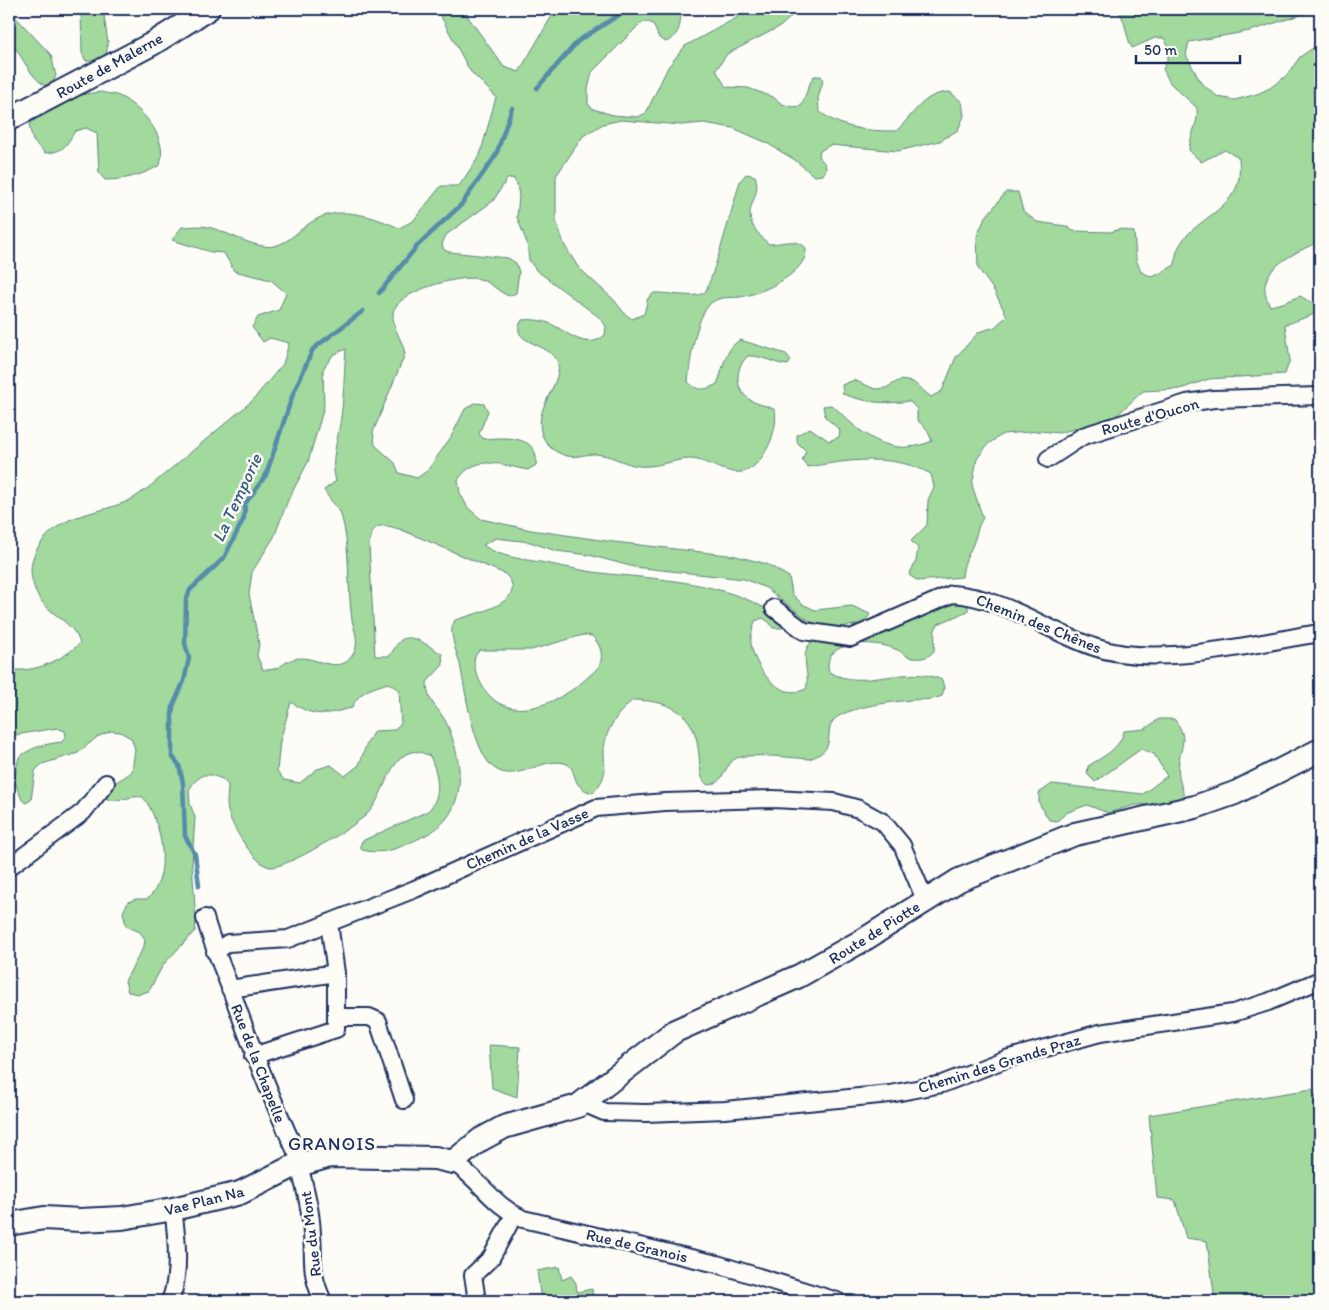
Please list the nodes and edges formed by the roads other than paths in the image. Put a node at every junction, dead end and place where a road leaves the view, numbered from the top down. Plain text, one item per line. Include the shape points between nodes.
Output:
1 (208, 9) edge
2 (9, 119) edge
3 (1320, 396) edge
4 (1048, 459) dead end
5 (774, 608) dead end
6 (1320, 633) edge
7 (1320, 750) edge
8 (106, 783) dead end
9 (9, 868) edge
10 (925, 900) junction
11 (205, 918) dead end
12 (329, 923) junction
13 (215, 952) junction
14 (336, 973) junction
15 (1320, 980) edge
16 (230, 989) junction
17 (337, 1017) junction
18 (253, 1056) junction
19 (404, 1100) dead end
20 (583, 1103) junction
21 (453, 1162) junction
22 (300, 1165) junction
23 (173, 1209) junction
24 (514, 1214) junction
25 (9, 1224) edge
26 (170, 1301) edge
27 (323, 1301) edge
28 (476, 1301) edge
29 (837, 1301) edge

1 - 2 street, Route de Malerne via 152,44
3 - 4 street, Route d'Oucon via 1214,399 1186,403 1083,436
5 - 6 street, Chemin des Chênes via 804,631 851,638 952,594 969,595 998,604 1094,647 1127,655 1178,654
7 - 10 street, Route de Piotte via 1235,793 1194,807 1075,834 985,868
8 - 9 street via 84,812
10 - 12 street, Chemin de la Vasse via 902,845 883,822 859,809 834,802 773,799 665,802 596,808
10 - 20 street, Route de Piotte via 799,976 675,1032
11 - 13 street, Rue de la Chapelle
12 - 13 street, Chemin de la Vasse via 288,940 228,943
12 - 14 street
13 - 16 street, Rue de la Chapelle
14 - 16 street, Rue de la Chapelle
14 - 17 street
15 - 20 street, Chemin des Grands Praz via 1238,1012 1100,1034 1006,1059 942,1084 903,1092 824,1102 663,1113 612,1114
16 - 18 street, Rue de la Chapelle
17 - 18 street via 338,1027 333,1031
17 - 19 street via 369,1017 378,1021
18 - 22 street, Rue de la Chapelle
20 - 21 street, Route de Piotte via 504,1127
21 - 22 street, Vae Plan Na via 435,1158 344,1155
21 - 24 street, Rue de Granois via 502,1208
22 - 23 street, Vae Plan Na via 240,1193
22 - 27 street, Rue du Mont via 312,1226 313,1275
23 - 25 street, Vae Plan Na via 114,1218 44,1218
23 - 26 street via 175,1285
24 - 28 street via 491,1258 473,1276
24 - 29 street, Rue de Granois via 546,1225 729,1267

